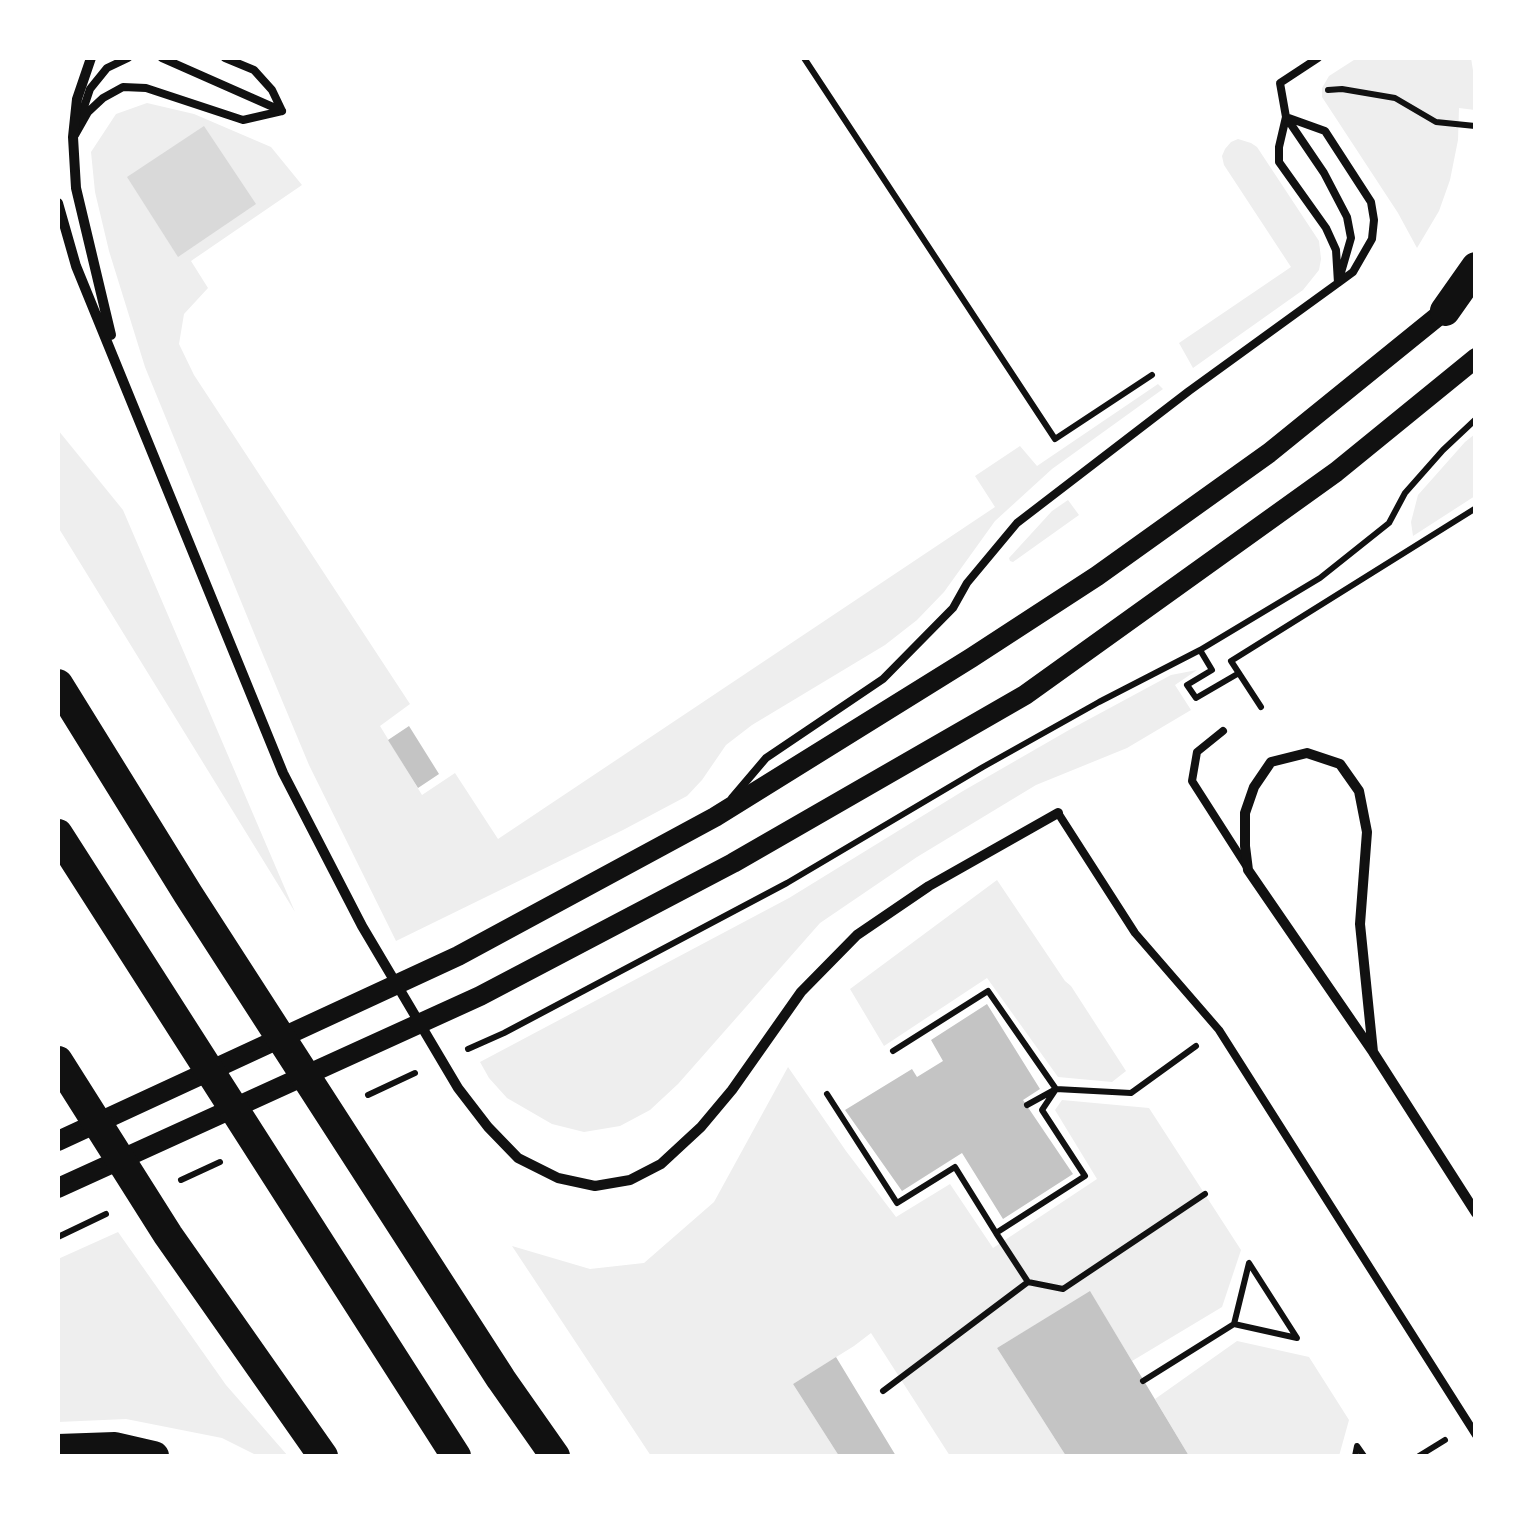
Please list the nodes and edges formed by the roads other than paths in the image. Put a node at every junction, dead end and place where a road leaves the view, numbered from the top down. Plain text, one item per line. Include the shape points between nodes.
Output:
1 (91, 58) edge
2 (128, 58) edge
3 (162, 58) edge
4 (225, 58) edge
5 (1318, 58) edge
6 (282, 111) junction
7 (1286, 117) junction
8 (73, 138) junction
9 (58, 204) edge
10 (1476, 267) edge
11 (1338, 282) junction
12 (1476, 284) edge
13 (1445, 311) junction
14 (1471, 365) edge
15 (118, 366) junction
16 (58, 684) edge
17 (1223, 731) dead end
18 (1058, 813) joint
19 (716, 816) junction
20 (58, 834) edge
21 (1248, 870) junction
22 (1373, 1052) junction
23 (58, 1061) edge
24 (58, 1141) edge
25 (58, 1188) edge
26 (1476, 1213) edge
27 (1476, 1435) edge
28 (58, 1448) edge
29 (154, 1456) edge
30 (324, 1456) edge
31 (456, 1456) edge
32 (555, 1456) edge

1 - 8 street
2 - 8 lane via 107,68 90,89
3 - 6 lane
4 - 6 lane via 254,70
5 - 7 lane via 1280,83
6 - 8 lane via 242,120 146,88 123,87 88,112
7 - 11 lane via 1279,162 1326,228
7 - 11 lane via 1347,217 1351,238
7 - 11 lane via 1324,131 1371,202 1372,240 1353,272
8 - 15 street via 76,188
9 - 15 street
10 - 13 highway
11 - 19 lane via 1017,522 953,608 883,679 766,758
12 - 13 main road
13 - 19 main road via 1268,453 1097,576
14 - 25 main road via 1336,472 1026,695 480,996
15 - 18 street via 283,773 362,926 488,1127 518,1158 558,1178 594,1186 630,1180 661,1164 701,1127 802,992 857,936
16 - 32 highway
17 - 21 lane via 1198,752 1192,781
18 - 27 lane via 1134,934 1218,1030
19 - 24 main road via 458,956
20 - 31 highway
21 - 22 street
21 - 22 street via 1245,814 1270,762 1307,753 1340,764 1359,791 1367,832 1360,924
22 - 26 street
23 - 30 highway via 168,1235
28 - 29 highway via 114,1447

